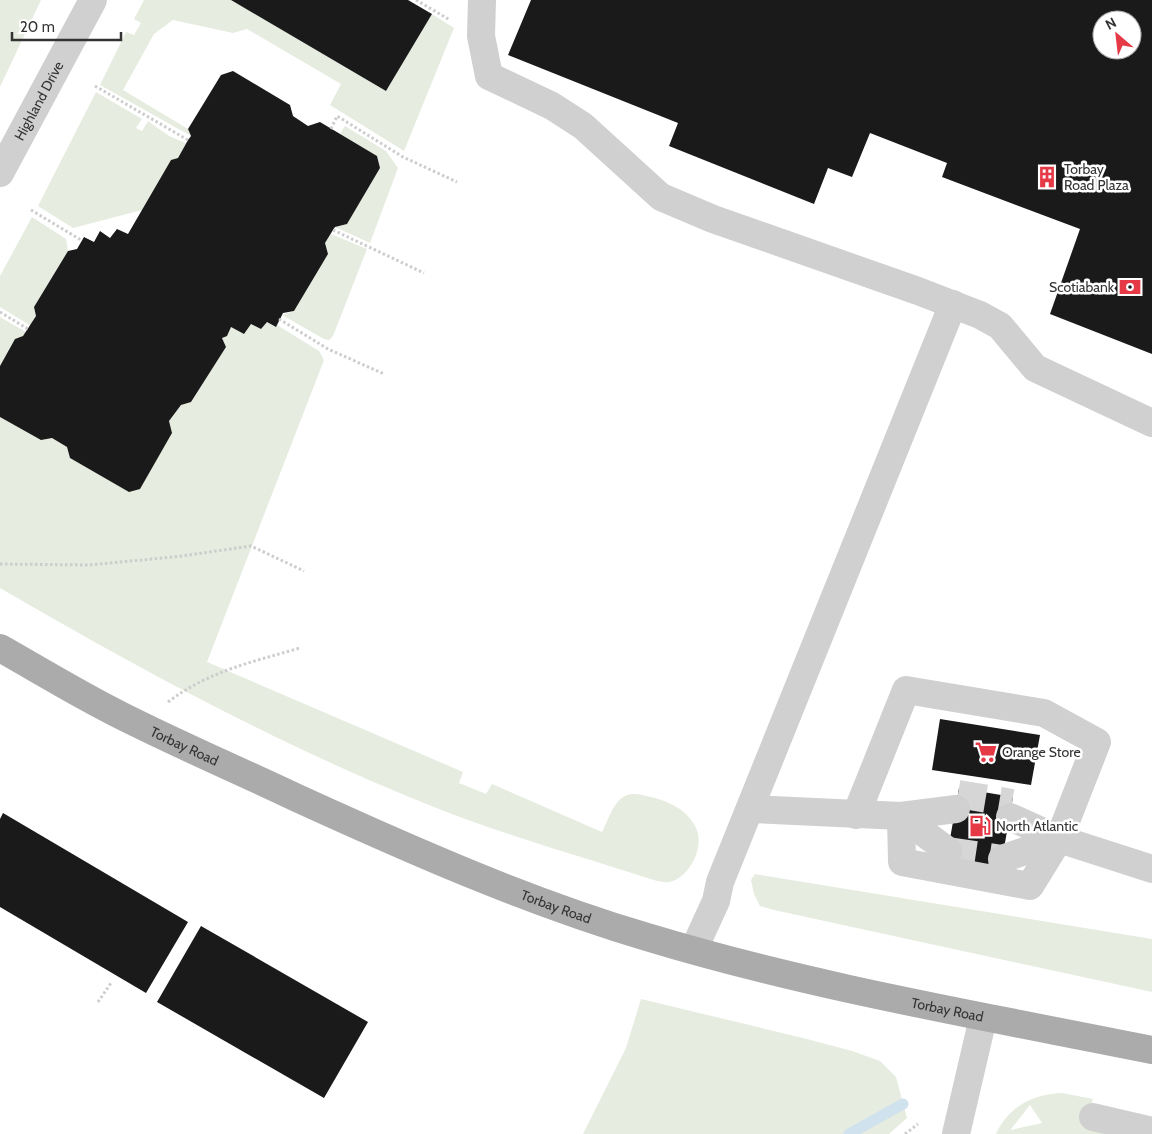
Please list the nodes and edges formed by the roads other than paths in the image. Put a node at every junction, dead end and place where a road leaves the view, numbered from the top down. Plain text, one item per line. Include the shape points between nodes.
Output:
1 (482, 0) edge
2 (85, 8) edge
3 (0, 173) edge
4 (953, 304) junction
5 (1152, 423) edge
6 (0, 648) edge
7 (957, 801) tunnel mouth
8 (751, 809) junction
9 (1011, 810) tunnel mouth
10 (856, 815) junction
11 (901, 816) junction
12 (1059, 839) junction
13 (949, 843) tunnel mouth
14 (1004, 851) tunnel mouth
15 (1152, 869) edge
16 (694, 949) junction
17 (983, 1018) junction
18 (1152, 1050) edge
19 (1093, 1117) dead end
20 (1152, 1131) edge
21 (956, 1134) edge

1 - 4 street via 481,36 488,76 552,106 583,126 661,197 713,219
2 - 3 street, Highland Drive
4 - 5 street via 1000,326 1034,368
4 - 8 street
6 - 16 main road, Torbay Road via 119,714 469,874 647,937
7 - 11 street
8 - 10 street
8 - 16 street
9 - 12 street
10 - 11 street
10 - 12 street via 906,690 1044,713 1097,742
11 - 12 street via 902,862 1030,886
11 - 13 street
12 - 14 street
12 - 15 street
16 - 17 main road, Torbay Road
17 - 18 main road, Torbay Road
17 - 21 street
19 - 20 street

